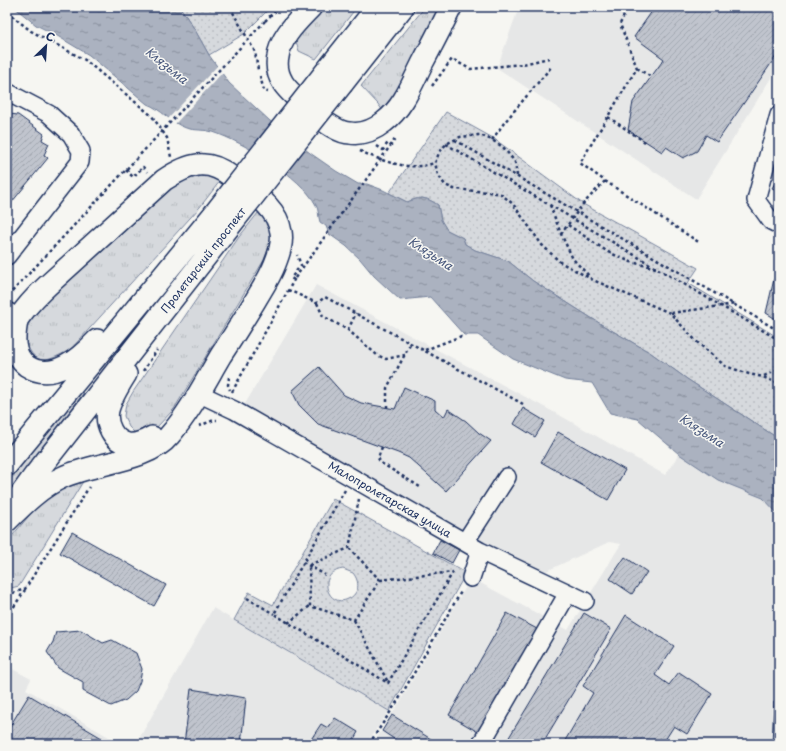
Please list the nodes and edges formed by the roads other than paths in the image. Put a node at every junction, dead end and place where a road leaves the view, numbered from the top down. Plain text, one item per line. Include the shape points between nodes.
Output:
1 (311, 7) edge
2 (377, 7) edge
3 (403, 7) edge
4 (452, 7) edge
5 (335, 76) junction
6 (7, 92) edge
7 (779, 115) edge
8 (779, 225) edge
9 (199, 249) junction
10 (7, 256) edge
11 (12, 315) edge
12 (7, 336) edge
13 (198, 392) junction
14 (186, 412) junction
15 (7, 465) edge
16 (507, 477) dead end
17 (7, 515) edge
18 (7, 521) edge
19 (465, 542) junction
20 (568, 593) junction
21 (585, 601) dead end
22 (481, 744) edge

1 - 4 main road via 292,27 282,43 278,57 278,74 287,89 328,124 340,131 357,134 375,128 398,108
2 - 5 main road, Пролетарский проспект
3 - 5 main road, Пролетарский проспект
5 - 9 main road, Пролетарский проспект, bridge
6 - 10 street via 49,114 71,134 81,151 80,162
7 - 8 street via 756,200 771,221
9 - 11 main road via 84,354 63,367 40,372 22,362 17,354
9 - 14 main road via 121,382 107,418 114,435 129,444 146,440
9 - 15 main road, Пролетарский проспект
9 - 17 main road, Пролетарский проспект
11 - 12 main road
11 - 13 main road via 31,301 164,180 186,167 199,164 218,168 273,211 281,232 281,246 275,265 262,290
13 - 14 main road
13 - 19 street, Малопролетарская улица
14 - 18 main road via 169,436 158,446 144,453 64,476 33,495
16 - 19 street
19 - 20 street, Малопролетарская улица via 476,565
20 - 21 street, Малопролетарская улица
20 - 22 street

